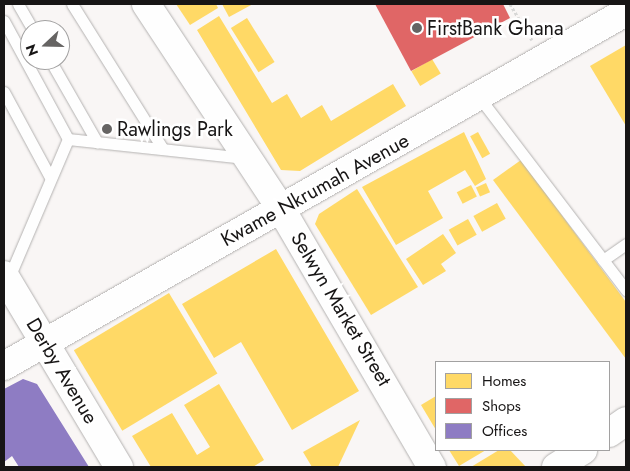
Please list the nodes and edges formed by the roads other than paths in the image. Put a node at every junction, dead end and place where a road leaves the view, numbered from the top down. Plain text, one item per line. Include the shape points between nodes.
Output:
1 (18, 4) edge
2 (72, 4) edge
3 (146, 4) edge
4 (626, 12) edge
5 (27, 20) edge
6 (4, 21) edge
7 (56, 70) edge
8 (4, 92) edge
9 (479, 97) junction
10 (68, 140) junction
11 (97, 142) junction
12 (163, 149) junction
13 (247, 158) junction
14 (50, 177) junction
15 (281, 209) junction
16 (626, 244) edge
17 (604, 260) junction
18 (6, 279) edge
19 (626, 290) edge
20 (46, 342) junction
21 (4, 366) edge
22 (626, 421) edge
23 (610, 432) edge
24 (119, 467) edge
25 (432, 467) edge

1 - 5 lane
2 - 12 lane
3 - 13 main road, Selwyn Market Street
4 - 9 main road, Kwame Nkrumah Avenue
6 - 10 lane
7 - 11 lane
8 - 14 lane
9 - 15 main road, Kwame Nkrumah Avenue
9 - 17 lane
10 - 11 lane
10 - 14 lane
11 - 12 lane
12 - 13 lane
13 - 15 main road, Selwyn Market Street
14 - 18 lane
15 - 20 main road, Kwame Nkrumah Avenue
15 - 25 main road, Selwyn Market Street
16 - 17 lane
17 - 19 lane
18 - 20 main road, Derby Avenue
20 - 21 main road, Kwame Nkrumah Avenue
20 - 24 main road, Derby Avenue
22 - 23 main road

